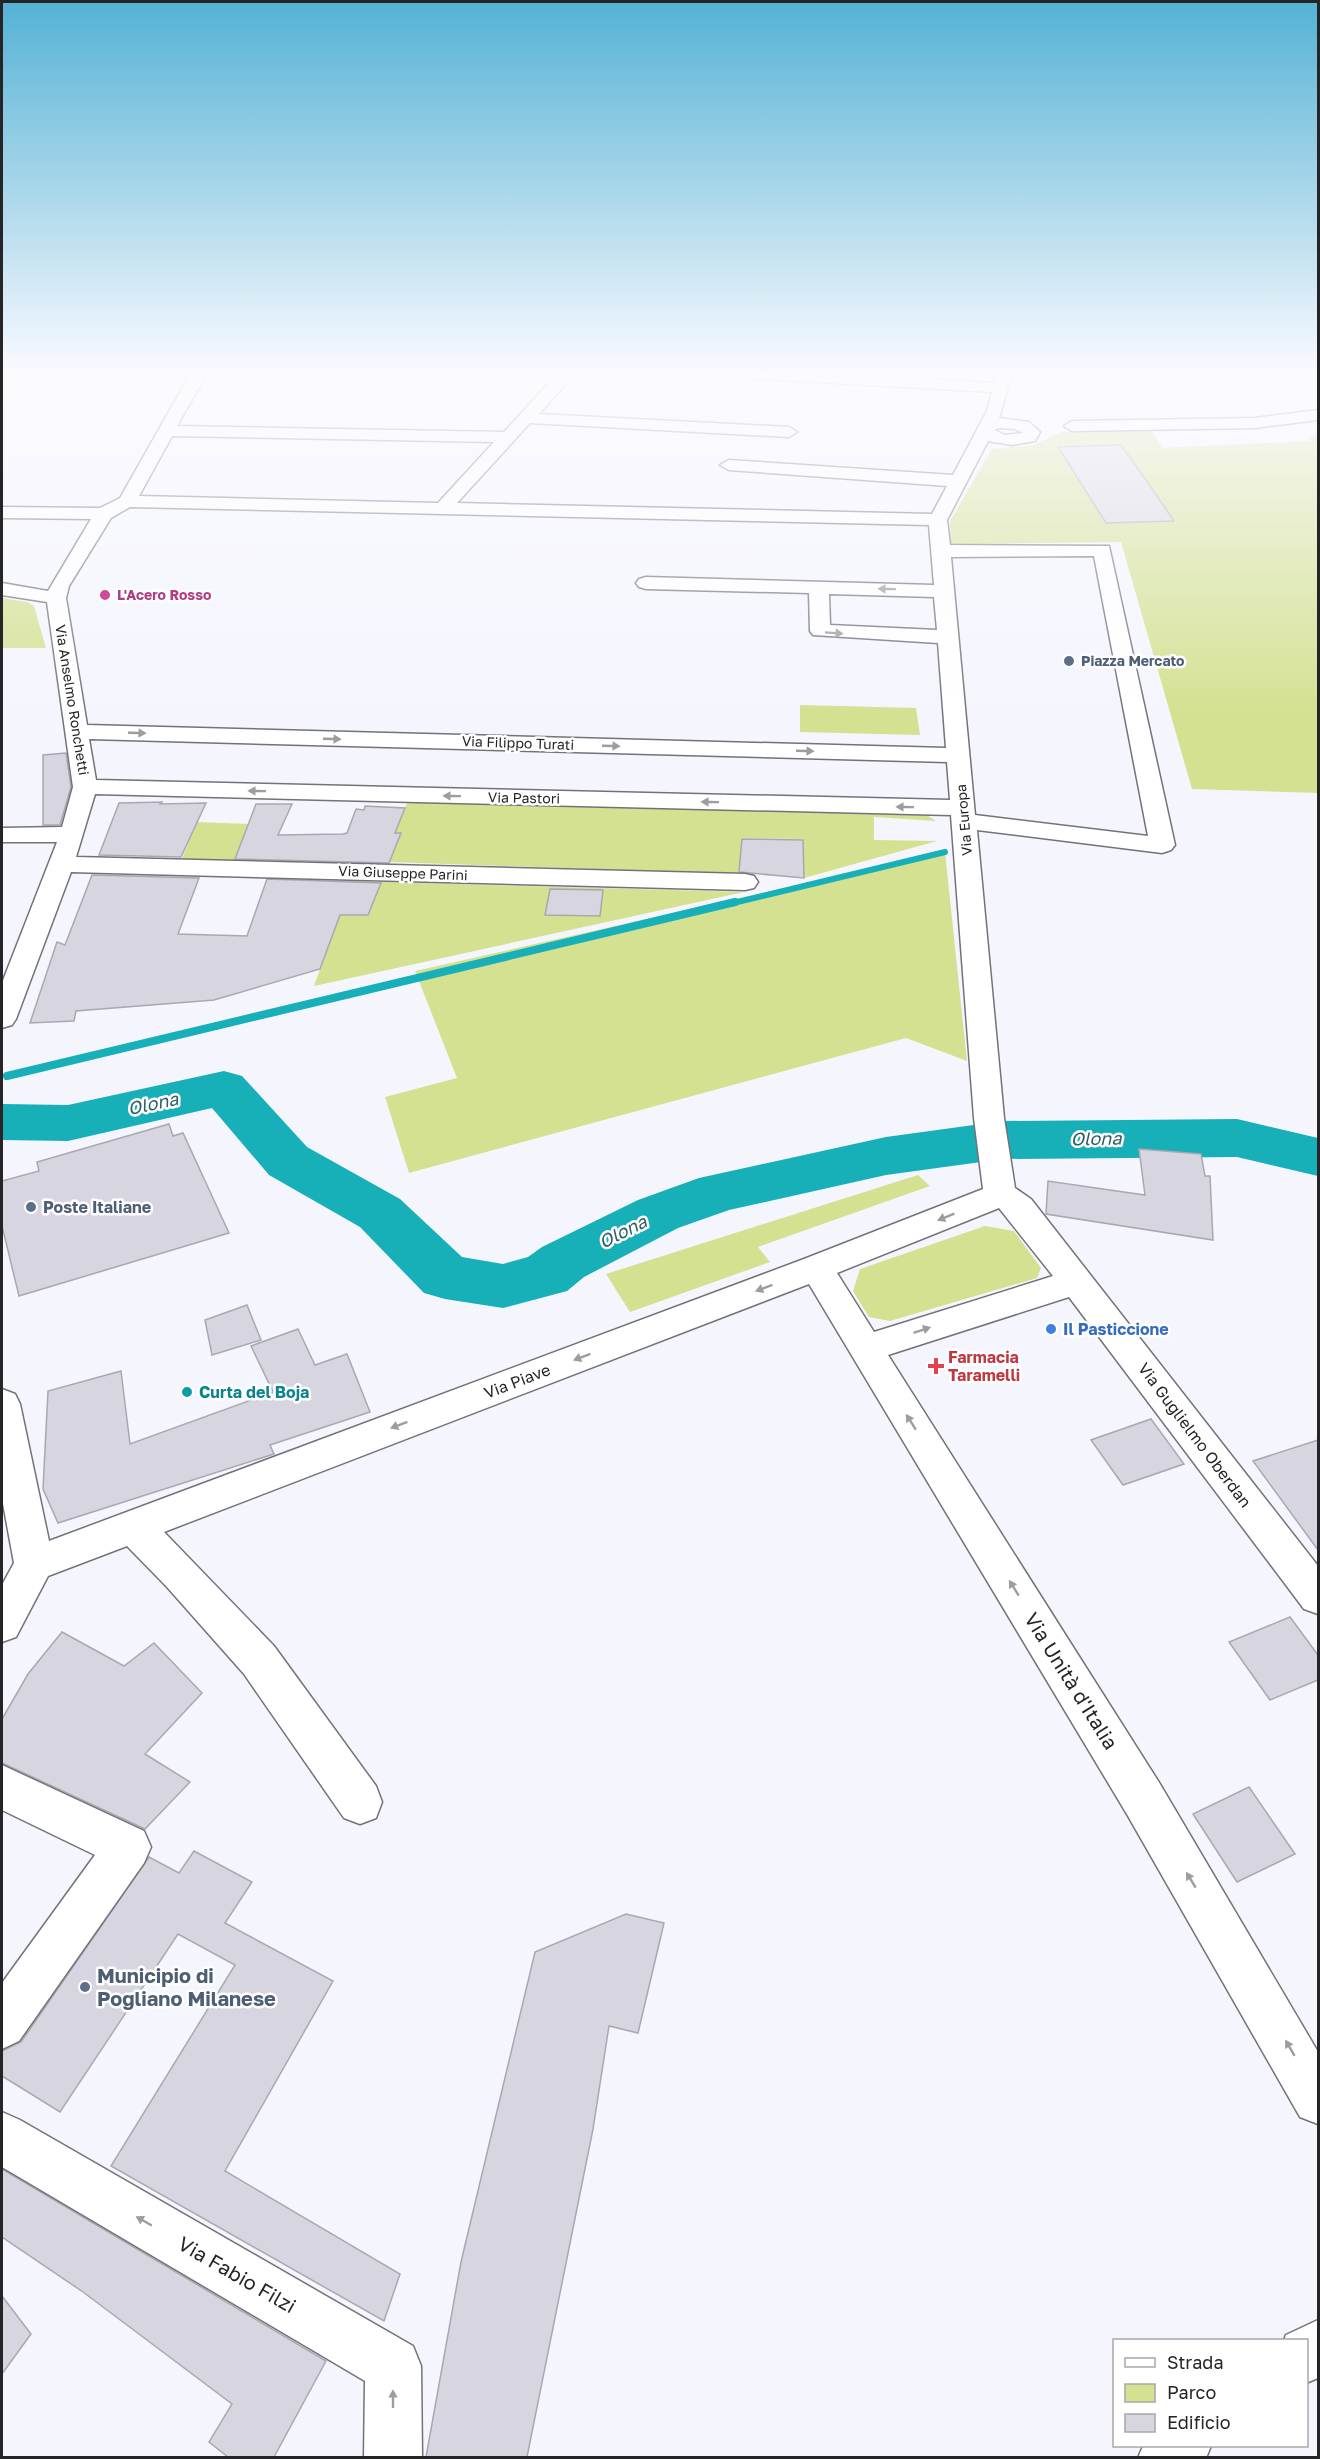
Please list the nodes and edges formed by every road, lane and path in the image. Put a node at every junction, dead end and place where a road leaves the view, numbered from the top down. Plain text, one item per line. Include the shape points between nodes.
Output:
1 (135, 486) edge
2 (463, 486) edge
3 (957, 486) edge
4 (127, 501) junction
5 (443, 508) junction
6 (2, 512) edge
7 (104, 514) junction
8 (938, 520) junction
9 (941, 551) junction
10 (646, 583) dead end
11 (819, 588) junction
12 (2, 589) edge
13 (945, 591) junction
14 (56, 598) junction
15 (949, 637) junction
16 (78, 732) junction
17 (958, 755) junction
18 (85, 787) junction
19 (964, 814) junction
20 (72, 834) junction
21 (2, 836) edge
22 (60, 864) junction
23 (745, 882) dead end
24 (4, 1004) edge
25 (1000, 1195) junction
26 (816, 1268) junction
27 (1077, 1281) junction
28 (866, 1348) junction
29 (2, 1404) edge
30 (132, 1526) junction
31 (34, 1564) junction
32 (1318, 1596) edge
33 (2, 1624) edge
34 (2, 1787) edge
35 (360, 1802) dead end
36 (2, 2024) edge
37 (1318, 2099) edge
38 (2, 2138) edge
39 (1180, 2447) edge
40 (393, 2457) edge
41 (1167, 2457) edge

1 - 4 street
2 - 5 street
3 - 8 street
4 - 5 street
4 - 7 street
5 - 8 street
6 - 7 street
7 - 14 street via 59,586
8 - 9 street, Via Europa
9 - 13 street, Via Europa
9 - 19 street via 1102,550 1162,845
10 - 11 street
13 -> 11 street
11 -> 15 street via 820,631
12 - 14 street
13 - 15 street, Via Europa
14 - 16 street, Via Anselmo Ronchetti
15 - 17 street, Via Europa
16 -> 17 street, Via Filippo Turati
16 - 18 street, Via Anselmo Ronchetti
17 - 19 street, Via Europa
19 -> 18 street, Via Pastori
18 - 20 street, Via Anselmo Ronchetti
19 - 25 street, Via Europa via 989,1118
20 - 21 street
20 - 22 street, Via Anselmo Ronchetti
22 - 23 street, Via Giuseppe Parini
22 - 24 street, Via Anselmo Ronchetti
25 -> 26 street, Via Piave
25 - 27 street, Via Guglielmo Oberdan via 1019,1207
26 - 28 street, Via Unità d'Italia
26 -> 30 street, Via Piave
28 -> 27 street
27 - 32 street, Via Guglielmo Oberdan
37 -> 28 street, Via Unità d'Italia via 1144,1800
29 - 31 street
30 - 31 street, Via Piave
30 - 35 street via 259,1660
31 - 33 street
34 - 36 street via 128,1846
40 -> 38 street, Via Fabio Filzi via 393,2366
39 - 41 street

